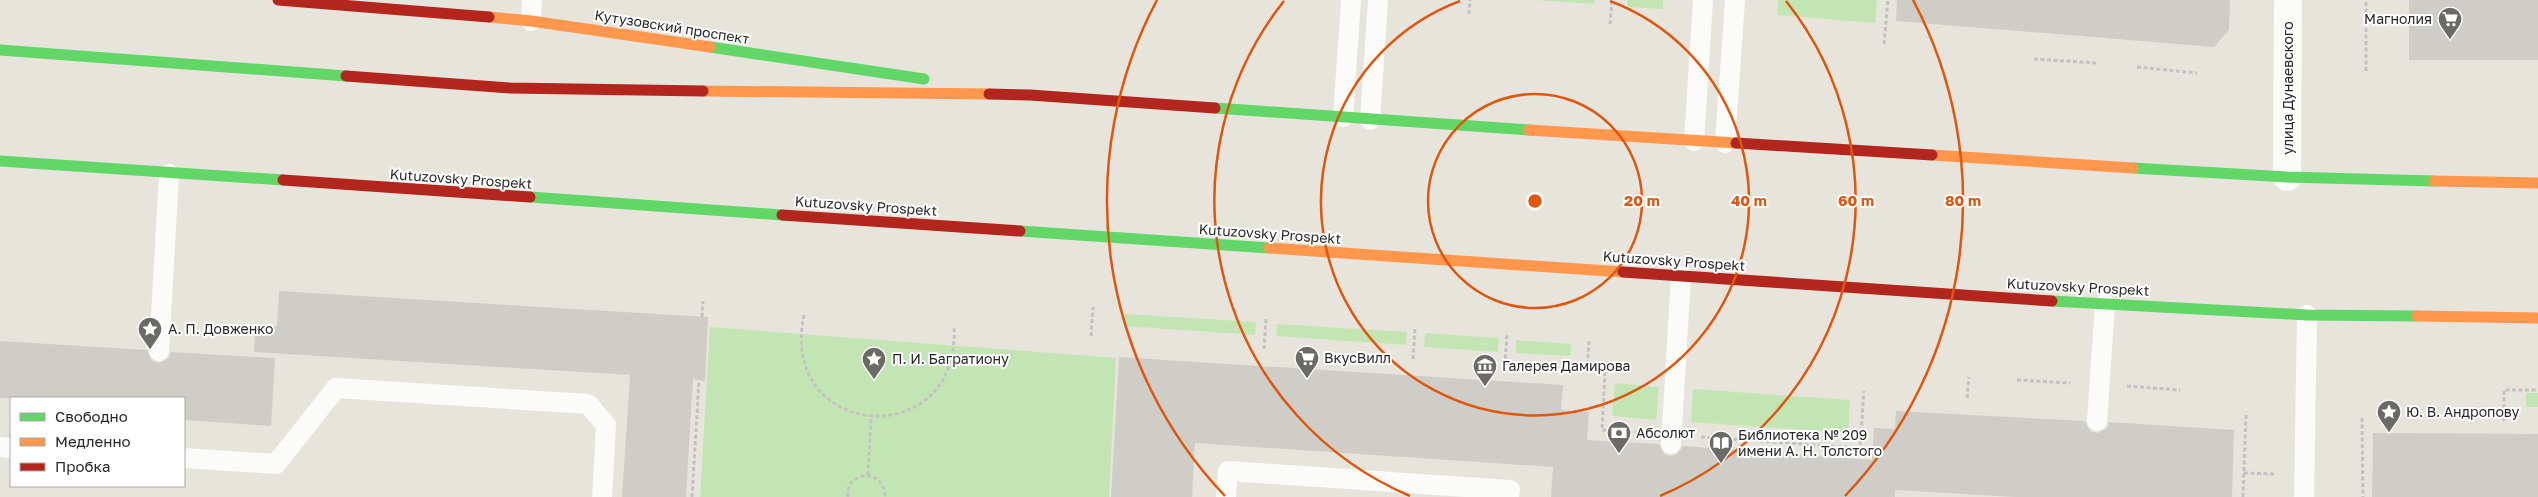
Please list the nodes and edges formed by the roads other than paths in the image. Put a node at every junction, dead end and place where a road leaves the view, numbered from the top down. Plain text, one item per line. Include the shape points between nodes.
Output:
1 (278, 0) edge
2 (532, 0) edge
3 (1351, 0) edge
4 (1378, 0) edge
5 (1704, 0) edge
6 (1735, 0) edge
7 (2288, 0) edge
8 (487, 9) edge
9 (531, 21) junction
10 (0, 50) edge
11 (1030, 95) junction
12 (1343, 117) junction
13 (1370, 120) junction
14 (1694, 141) junction
15 (1725, 143) junction
16 (0, 161) edge
17 (169, 174) junction
18 (2287, 177) junction
19 (2538, 183) edge
20 (1681, 276) junction
21 (2105, 304) junction
22 (2307, 315) junction
23 (2538, 318) edge
24 (159, 351) dead end
25 (2097, 421) dead end
26 (1671, 444) dead end
27 (185, 458) edge
28 (602, 497) edge
29 (1226, 497) edge
30 (1509, 497) edge
31 (2304, 497) edge

1 - 8 main road, Кутузовский проспект
2 - 9 lane
3 - 12 lane
4 - 13 lane
5 - 14 lane
6 - 15 lane
7 - 18 street, улица Дунаевского
8 - 9 main road, Кутузовский проспект
9 - 11 main road, Кутузовский проспект
10 - 11 main road via 510,88
11 - 12 main road
12 - 13 main road
13 - 14 main road
14 - 15 main road
15 - 18 main road
16 - 17 main road, Kutuzovsky Prospekt
17 - 20 main road, Kutuzovsky Prospekt
17 - 24 lane
18 - 19 main road
20 - 21 main road, Kutuzovsky Prospekt
20 - 26 lane
21 - 22 main road, Kutuzovsky Prospekt
21 - 25 lane
22 - 23 main road, Kutuzovsky Prospekt
22 - 31 lane
27 - 28 lane via 276,464 336,388 588,404 606,425
29 - 30 lane via 1228,471 1510,490

